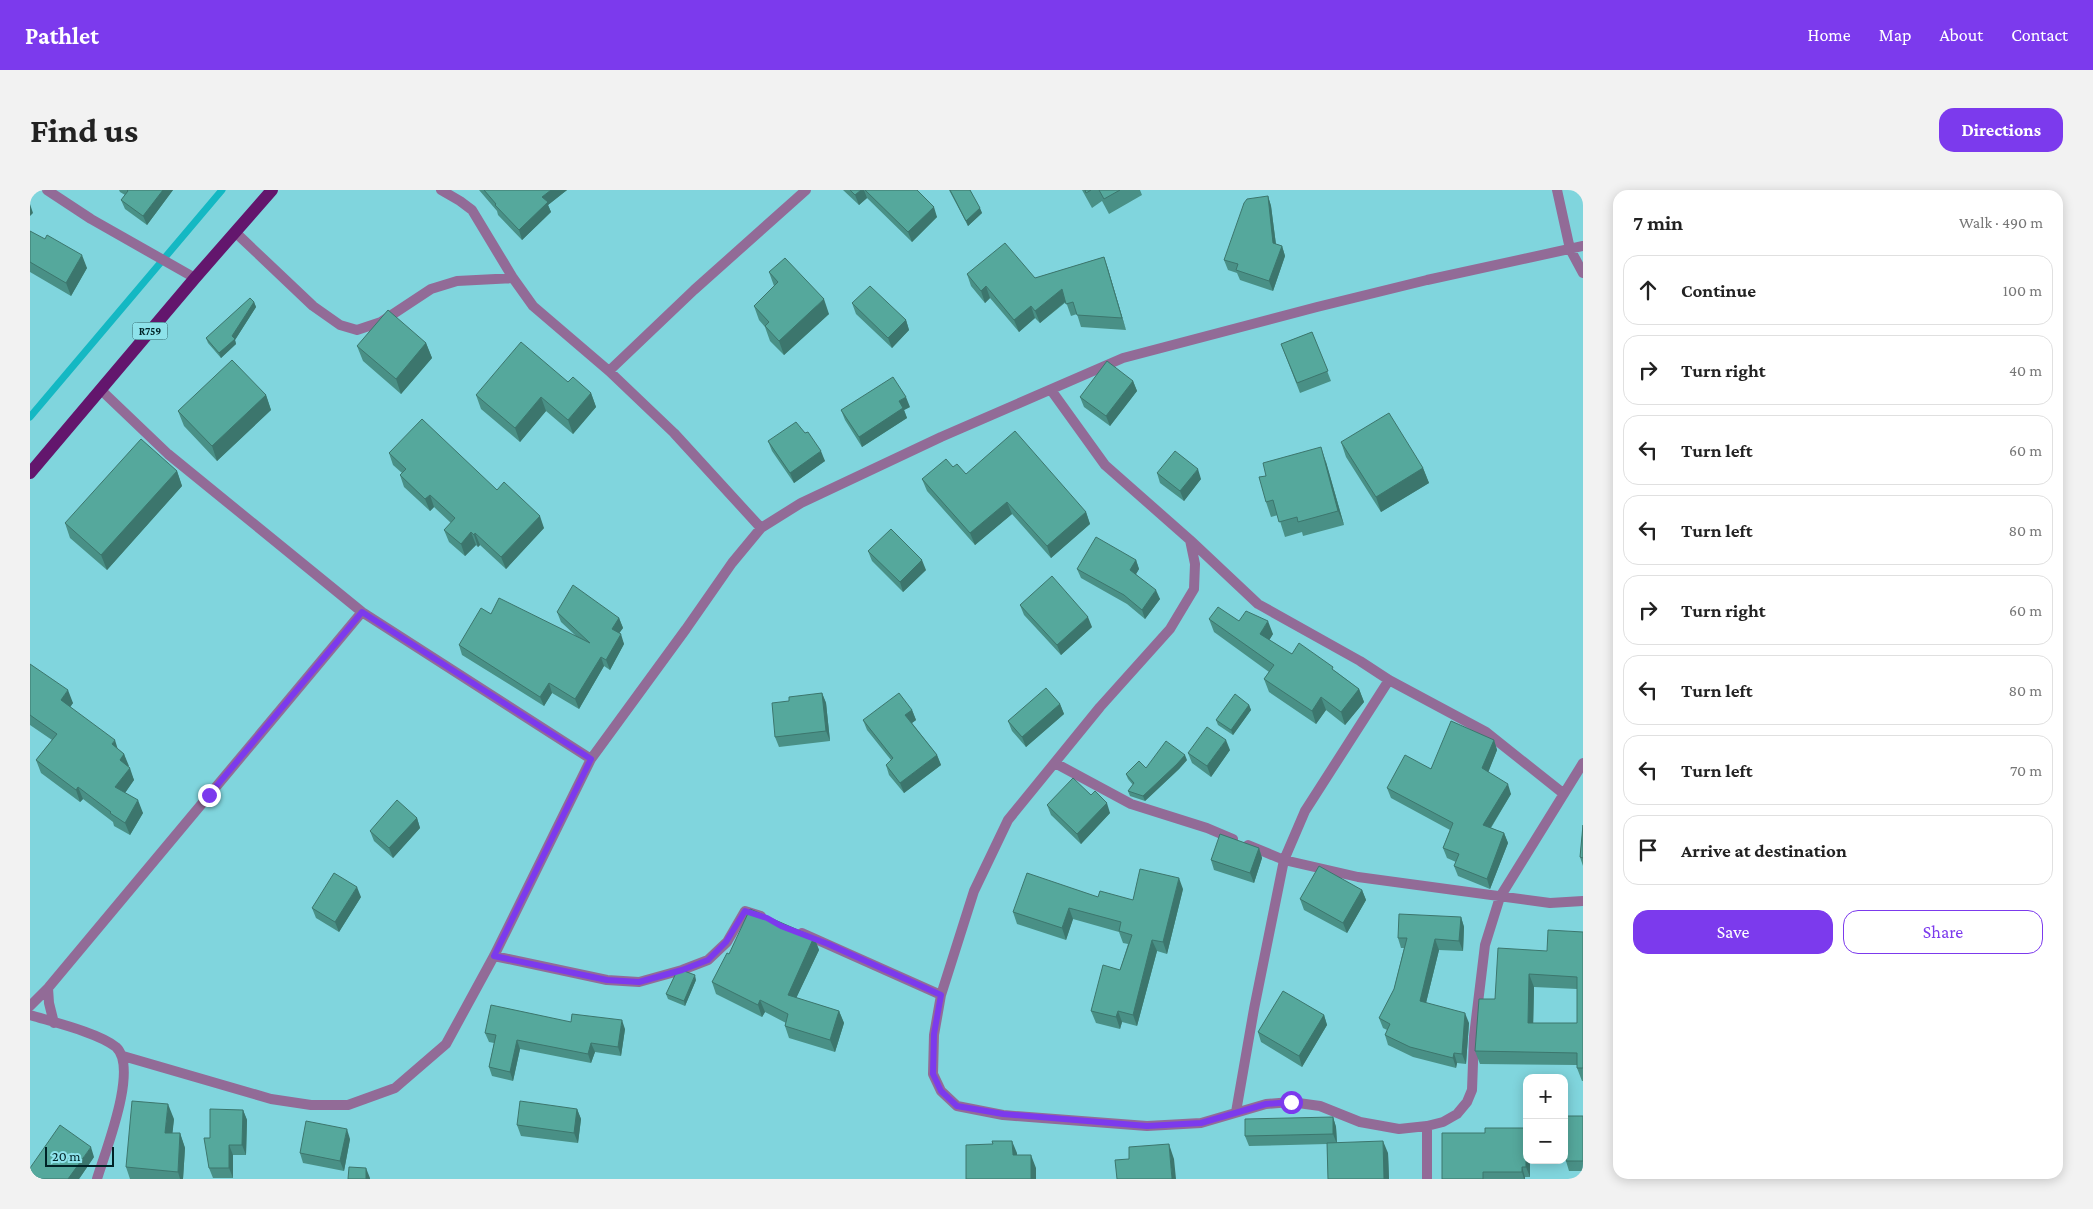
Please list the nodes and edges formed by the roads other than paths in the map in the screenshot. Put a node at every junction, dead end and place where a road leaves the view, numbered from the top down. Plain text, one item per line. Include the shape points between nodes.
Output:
1 (47, 190) edge
2 (272, 190) edge
3 (441, 190) edge
4 (806, 190) edge
5 (1557, 190) edge
6 (235, 232) junction
7 (1583, 246) edge
8 (1570, 249) junction
9 (1583, 273) edge
10 (195, 278) junction
11 (512, 278) junction
12 (608, 371) junction
13 (100, 390) junction
14 (1051, 390) junction
15 (30, 473) edge
16 (761, 528) junction
17 (1190, 540) junction
18 (362, 612) junction
19 (1389, 680) junction
20 (591, 759) junction
21 (1055, 763) junction
22 (1583, 763) edge
23 (1564, 794) junction
24 (1284, 860) junction
25 (1500, 897) junction
26 (1583, 902) edge
27 (774, 922) edge
28 (791, 929) edge
29 (494, 956) junction
30 (48, 988) junction
31 (941, 995) junction
32 (30, 1006) edge
33 (30, 1015) edge
34 (54, 1023) junction
35 (123, 1056) junction
36 (1236, 1112) junction
37 (1427, 1126) junction
38 (97, 1179) edge
39 (1427, 1179) edge

1 - 10 street
2 - 6 main road, R759
3 - 11 street via 472,210
4 - 12 street
5 - 8 street
6 - 10 main road, R759
6 - 11 street via 313,306 340,325 357,330 381,322 431,289 457,281
7 - 8 street
8 - 9 street
8 - 14 street via 1427,280 1123,358
10 - 13 main road, R759
11 - 12 street via 533,306
12 - 16 street via 674,433
13 - 15 main road, R759
13 - 18 street via 168,454
14 - 16 street via 801,503
14 - 17 street via 1105,465
16 - 20 street via 732,563
17 - 19 street via 1258,604
17 - 21 street via 1195,564 1194,589 1170,629
18 - 20 street
18 - 30 street
19 - 23 street via 1486,732
19 - 24 street via 1305,811
20 - 29 street
21 - 24 street via 1131,804 1207,828
21 - 31 street via 1008,820 974,891
22 - 23 street
23 - 25 street
24 - 25 street via 1358,877
24 - 36 street
25 - 26 street via 1550,904
25 - 37 street via 1485,945 1474,1036 1472,1090 1457,1114
27 - 29 street via 745,911 726,942 708,960 639,982 607,980
28 - 31 street
29 - 35 street via 446,1044 395,1088 348,1105 312,1105 271,1099
30 - 32 street
30 - 34 street
31 - 36 street via 934,1034 933,1074 941,1091 957,1106 1012,1116 1147,1126 1201,1123
33 - 34 street
34 - 35 street via 100,1038 116,1047
35 - 38 street via 124,1089
36 - 37 street via 1266,1104 1291,1102 1320,1106 1360,1122 1399,1129
37 - 39 street

